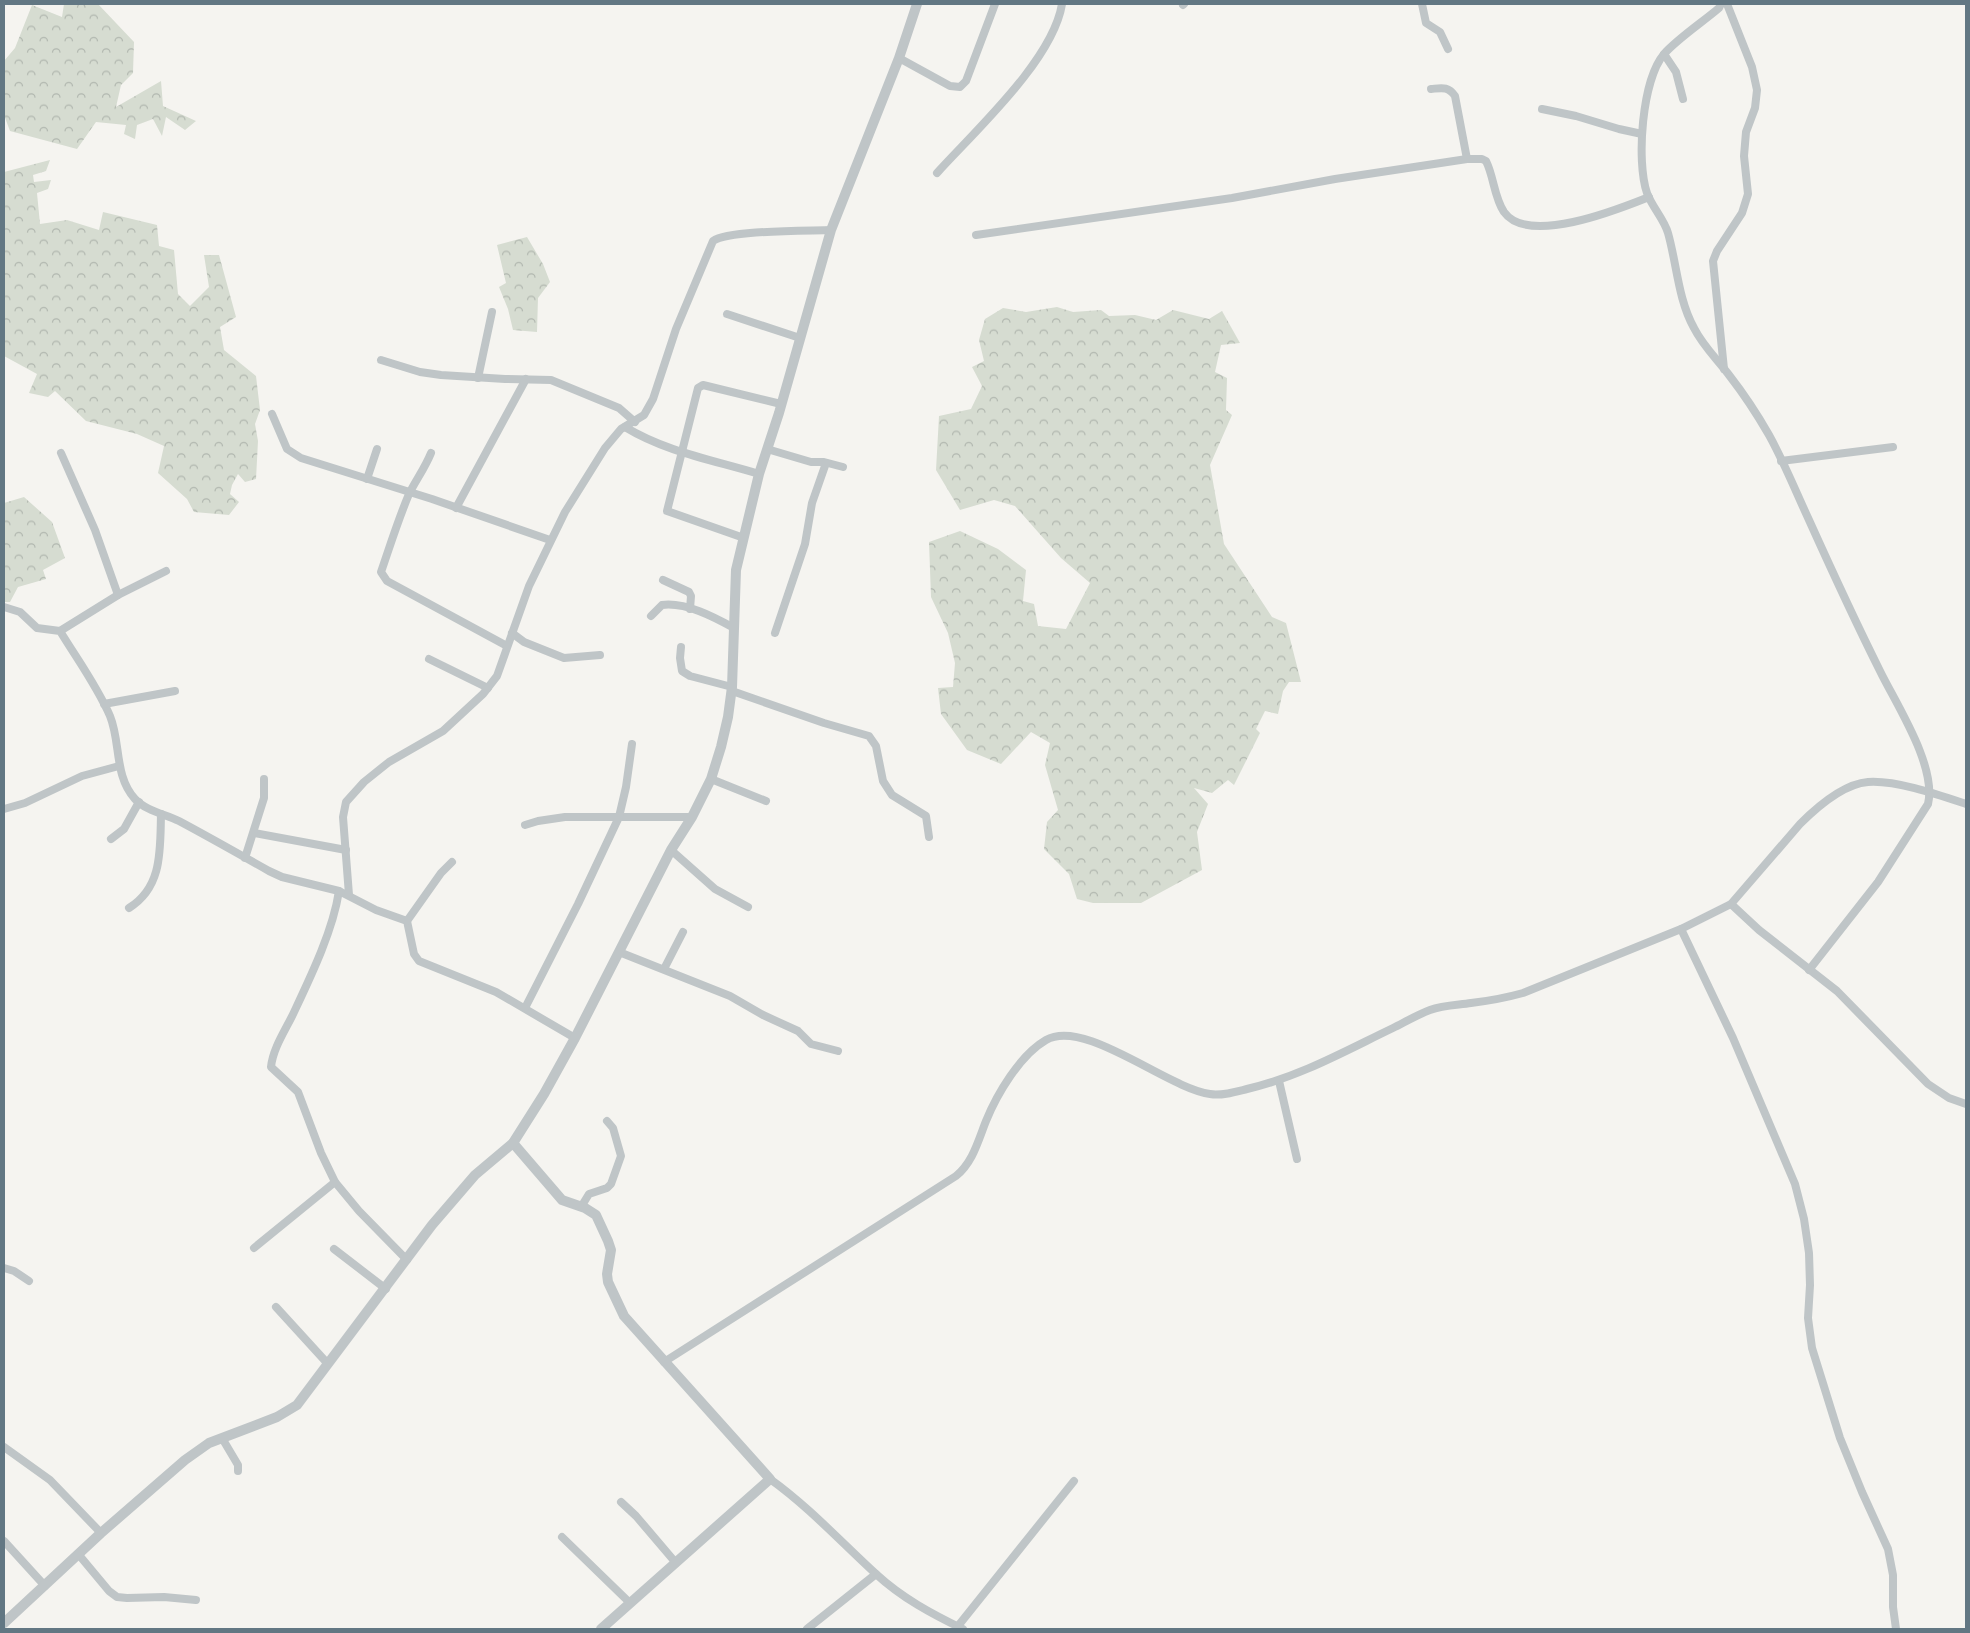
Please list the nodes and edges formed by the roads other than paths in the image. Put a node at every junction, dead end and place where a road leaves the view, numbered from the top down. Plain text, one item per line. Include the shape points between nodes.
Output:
1 (917, 4) edge
2 (995, 4) edge
3 (1062, 4) edge
4 (1422, 4) edge
5 (1721, 4) edge
6 (1727, 4) edge
7 (1448, 50) dead end
8 (1664, 54) junction
9 (899, 58) junction
10 (1431, 89) dead end
11 (1683, 99) dead end
12 (1542, 109) dead end
13 (1642, 134) junction
14 (1468, 159) junction
15 (937, 172) dead end
16 (1649, 197) junction
17 (831, 230) junction
18 (976, 235) dead end
19 (492, 312) dead end
20 (727, 314) dead end
21 (800, 338) junction
22 (381, 360) dead end
23 (1724, 369) junction
24 (478, 378) junction
25 (526, 379) junction
26 (782, 404) junction
27 (272, 414) dead end
28 (635, 422) junction
29 (625, 427) junction
30 (1893, 447) dead end
31 (377, 449) dead end
32 (767, 449) junction
33 (682, 452) junction
34 (61, 453) dead end
35 (431, 453) dead end
36 (1781, 461) junction
37 (826, 463) junction
38 (843, 467) dead end
39 (759, 474) junction
40 (367, 478) junction
41 (410, 492) junction
42 (456, 508) junction
43 (744, 538) junction
44 (550, 540) junction
45 (166, 571) dead end
46 (663, 580) dead end
47 (118, 595) junction
48 (4, 607) edge
49 (690, 609) junction
50 (651, 616) dead end
51 (734, 628) junction
52 (60, 631) junction
53 (512, 633) junction
54 (775, 633) dead end
55 (507, 646) junction
56 (681, 647) dead end
57 (600, 655) dead end
58 (429, 659) dead end
59 (488, 688) junction
60 (732, 689) junction
61 (175, 691) dead end
62 (104, 704) junction
63 (632, 744) dead end
64 (119, 766) junction
65 (264, 779) dead end
66 (711, 779) junction
67 (1929, 792) junction
68 (766, 801) dead end
69 (139, 802) junction
70 (1966, 804) edge
71 (4, 810) edge
72 (161, 814) junction
73 (619, 816) junction
74 (692, 817) junction
75 (525, 825) dead end
76 (254, 832) junction
77 (929, 837) dead end
78 (111, 839) dead end
79 (346, 850) junction
80 (672, 850) junction
81 (245, 858) junction
82 (452, 862) dead end
83 (339, 891) junction
84 (350, 895) junction
85 (1731, 904) junction
86 (748, 907) dead end
87 (129, 908) dead end
88 (407, 921) junction
89 (1681, 930) junction
90 (683, 932) dead end
91 (619, 952) junction
92 (664, 969) junction
93 (1809, 970) junction
94 (525, 1008) junction
95 (575, 1038) junction
96 (838, 1052) dead end
97 (1279, 1081) junction
98 (1966, 1104) edge
99 (607, 1122) dead end
100 (513, 1143) junction
101 (1297, 1158) dead end
102 (335, 1182) junction
103 (582, 1207) junction
104 (254, 1248) dead end
105 (334, 1248) dead end
106 (407, 1260) junction
107 (4, 1268) edge
108 (29, 1282) dead end
109 (386, 1289) junction
110 (276, 1307) dead end
111 (664, 1362) junction
112 (328, 1364) junction
113 (222, 1438) junction
114 (4, 1447) edge
115 (238, 1471) dead end
116 (770, 1479) junction
117 (1074, 1482) dead end
118 (621, 1502) dead end
119 (101, 1532) junction
120 (562, 1536) dead end
121 (4, 1541) edge
122 (79, 1555) junction
123 (676, 1563) junction
124 (876, 1574) junction
125 (45, 1586) junction
126 (196, 1600) dead end
127 (630, 1603) junction
128 (4, 1623) edge
129 (960, 1628) edge
130 (601, 1629) edge
131 (807, 1629) edge
132 (1896, 1629) edge

1 - 9 street
2 - 9 street via 966,81 960,87 950,86
3 - 15 street via 1041,54 1018,84
4 - 7 street via 1426,23 1440,32
5 - 8 street
6 - 23 street via 1752,68 1757,90 1755,108 1746,132 1744,156 1748,194 1742,213 1713,262
8 - 11 street via 1676,72
8 - 13 street via 1646,93
9 - 17 street
10 - 14 street via 1446,88 1455,96
12 - 13 street
13 - 16 street via 1643,170
14 - 16 street via 1482,158 1486,161 1504,212 1521,224 1533,226 1581,221
14 - 18 street via 1232,198
16 - 23 street via 1666,227 1683,303 1693,328
17 - 21 street
17 - 28 street via 761,232 713,241 676,329 653,399 644,415
19 - 24 street
20 - 21 street
21 - 26 street
22 - 24 street via 420,372
23 - 36 street via 1769,435
24 - 25 street
25 - 28 street via 563,384 619,408
25 - 42 street
26 - 32 street
26 - 33 street via 700,385
27 - 40 street via 291,453
28 - 29 street
29 - 33 street via 646,440
29 - 44 street via 594,464
30 - 36 street
31 - 40 street
32 - 37 street
32 - 39 street
33 - 39 street
33 - 43 street via 667,511
34 - 47 street via 96,530
35 - 41 street
36 - 67 street via 1926,766
37 - 38 street
37 - 54 street via 812,503 805,544
39 - 43 street
40 - 41 street
41 - 42 street
41 - 55 street via 382,576
42 - 44 street
43 - 51 street via 736,570
44 - 53 street
45 - 47 street
46 - 49 street via 689,592
47 - 52 street
48 - 52 street via 20,612 37,628
49 - 50 street via 667,604
49 - 51 street
51 - 60 street
52 - 62 street
53 - 55 street
53 - 57 street via 524,642 564,658
55 - 59 street via 497,676
56 - 60 street via 682,671
58 - 59 street
59 - 79 street via 443,730 389,762 346,802 343,816
60 - 66 street
60 - 77 street via 869,736 876,746 883,781 892,795 926,816
61 - 62 street
62 - 64 street via 111,718
63 - 73 street
64 - 69 street via 130,793
64 - 71 street via 77,778
65 - 76 street via 264,798
66 - 68 street
66 - 74 street
67 - 70 street
67 - 85 street via 1880,782 1846,789 1800,824
67 - 93 street via 1928,804 1878,882
69 - 72 street
69 - 78 street via 124,829
72 - 81 street
72 - 87 street via 157,872 146,891
73 - 74 street
73 - 75 street via 564,817
73 - 94 street
74 - 80 street
76 - 79 street
76 - 81 street
79 - 84 street
80 - 86 street via 715,889
80 - 91 street
81 - 83 street via 282,877
82 - 88 street via 440,873
83 - 84 street
83 - 102 street via 328,931 276,1048 271,1067 298,1092
84 - 88 street via 376,910
85 - 89 street
85 - 93 street
88 - 94 street via 414,954 419,961 470,980
89 - 97 street via 1523,993 1431,1010
89 - 132 street via 1733,1038 1795,1184 1809,1246 1810,1342 1840,1438 1888,1549
90 - 92 street
91 - 92 street
91 - 95 street
92 - 96 street via 730,996 798,1031 811,1044
93 - 98 street via 1837,991 1928,1084 1949,1098
94 - 95 street
95 - 100 street
97 - 101 street
97 - 111 street via 1230,1093 1209,1094 1169,1079 1093,1042 1061,1035 1046,1040 1025,1058 1006,1083 991,1108 970,1163 964,1170
99 - 103 street via 613,1128 621,1156 611,1184 589,1194
100 - 103 street via 562,1200
100 - 106 street via 475,1175
102 - 104 street
102 - 106 street
103 - 111 street via 592,1212 608,1241 611,1250 606,1274 624,1316
105 - 109 street
106 - 109 street
107 - 108 street
109 - 112 street
110 - 112 street
111 - 116 street
112 - 113 street via 297,1405 277,1417
113 - 115 street via 238,1465
113 - 119 street via 185,1460
114 - 119 street via 50,1480
116 - 123 street
116 - 124 street via 816,1516
117 - 129 street
118 - 123 street
119 - 122 street
120 - 127 street
121 - 125 street
122 - 125 street
122 - 126 street via 116,1597
123 - 127 street
124 - 129 street via 904,1597
124 - 131 street
125 - 128 street
127 - 130 street

